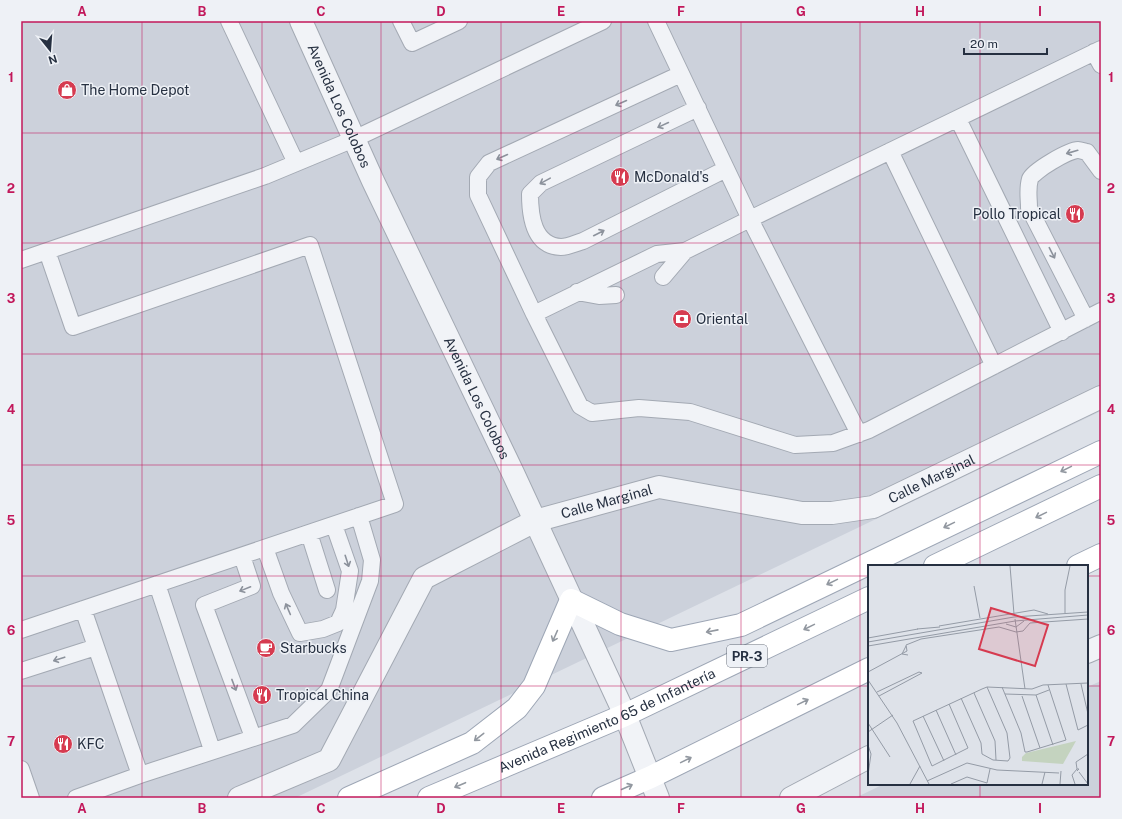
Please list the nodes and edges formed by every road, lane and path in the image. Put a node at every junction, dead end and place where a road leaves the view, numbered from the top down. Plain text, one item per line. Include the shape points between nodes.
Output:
1 (229, 21) edge
2 (301, 21) edge
3 (401, 21) edge
4 (459, 21) edge
5 (602, 21) edge
6 (656, 21) edge
7 (1099, 55) edge
8 (681, 74) junction
9 (698, 108) junction
10 (958, 119) junction
11 (354, 139) junction
12 (890, 151) junction
13 (296, 163) junction
14 (726, 169) junction
15 (1101, 171) edge
16 (750, 219) junction
17 (47, 251) junction
18 (685, 251) junction
19 (21, 260) edge
20 (663, 277) dead end
21 (577, 292) junction
22 (616, 296) dead end
23 (1101, 311) edge
24 (534, 314) junction
25 (1086, 319) junction
26 (1062, 332) junction
27 (994, 366) junction
28 (1101, 397) edge
29 (858, 434) junction
30 (1101, 452) edge
31 (1101, 486) edge
32 (359, 516) junction
33 (535, 521) junction
34 (334, 525) junction
35 (309, 533) junction
36 (265, 548) junction
37 (1101, 554) edge
38 (242, 556) junction
39 (937, 565) edge
40 (1080, 565) edge
41 (157, 584) junction
42 (327, 590) dead end
43 (868, 598) edge
44 (571, 600) junction
45 (83, 609) junction
46 (21, 630) edge
47 (1101, 646) edge
48 (96, 647) junction
49 (1088, 652) edge
50 (868, 669) edge
51 (21, 671) edge
52 (625, 715) junction
53 (254, 737) junction
54 (212, 750) junction
55 (868, 758) edge
56 (21, 769) edge
57 (140, 775) junction
58 (651, 777) junction
59 (31, 798) edge
60 (76, 798) edge
61 (240, 798) edge
62 (348, 798) edge
63 (429, 798) edge
64 (604, 798) edge
65 (658, 798) edge
66 (791, 798) edge

1 - 13 lane
2 - 11 street, Avenida Los Colobos
3 - 4 lane via 412,42
5 - 11 lane
6 - 8 lane
7 - 10 lane
8 - 9 lane
8 -> 24 lane via 489,163 478,178 478,195
9 - 14 lane
9 -> 14 lane via 541,183 530,194 530,213 536,231 546,243 562,247 583,241
10 - 12 lane
10 - 26 lane
11 - 13 lane
11 - 33 street, Avenida Los Colobos
12 - 16 lane
12 - 27 lane
13 - 17 lane
14 - 16 lane
15 -> 25 lane via 1087,152 1078,150 1064,155 1035,174 1031,178 1028,193 1029,208
16 - 18 lane
16 - 29 lane
17 - 19 lane
17 - 32 lane via 73,327 310,245 395,504
18 - 20 lane
18 - 21 lane via 657,254
21 - 22 lane
21 - 24 lane
23 - 25 lane
24 - 29 lane via 580,406 592,412 639,408 690,412 796,445 833,443
25 - 26 lane
26 - 27 lane
27 - 29 lane
28 - 33 street, Calle Marginal via 873,508 832,513 802,513 659,487
30 -> 44 main road via 742,625 671,640 620,624
31 -> 39 main road
32 - 34 lane
32 - 53 lane via 372,560 370,581 329,690 293,725
33 - 44 street, Avenida Los Colobos
33 - 61 street, Calle Marginal via 424,578 329,760
34 - 35 lane
34 -> 36 lane via 350,571 349,588 338,623 323,629 300,632 281,593
35 - 36 lane
35 - 42 lane
36 - 38 lane
37 - 40 main road
38 - 41 lane
38 -> 53 lane via 252,586 204,605
41 - 45 lane
41 - 54 lane
43 -> 52 main road, Avenida Regimiento 65 de Infantería / PR-3
44 - 52 street, Avenida Los Colobos
44 -> 62 main road via 534,686 517,708 472,743
45 - 46 lane
45 - 48 lane
47 - 49 street
48 -> 51 lane
48 - 57 lane
58 -> 50 main road
52 - 58 street, Avenida Los Colobos
52 -> 63 main road, Avenida Regimiento 65 de Infantería / PR-3
53 - 54 lane
54 - 57 lane
55 - 66 street
56 - 59 lane
57 - 60 lane
64 -> 58 main road
58 - 65 street, Avenida Los Colobos

